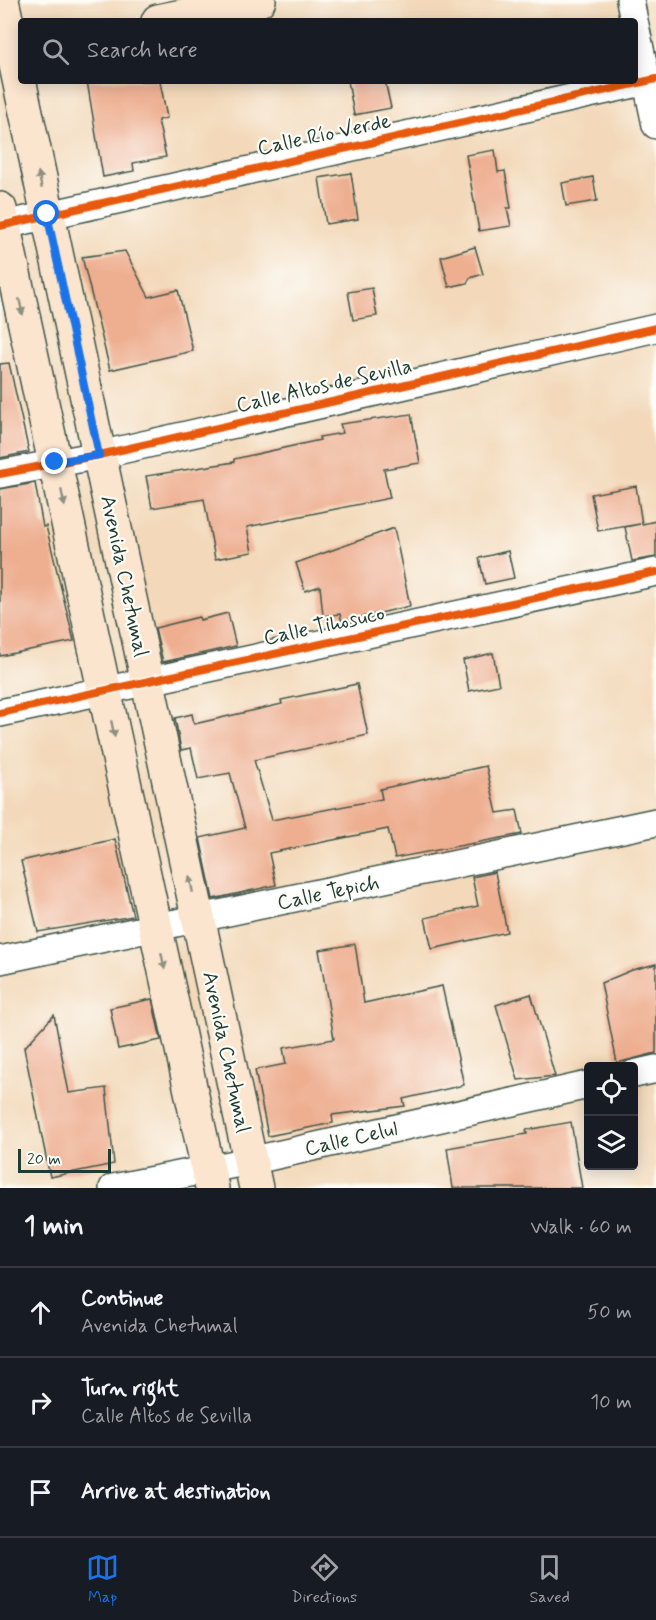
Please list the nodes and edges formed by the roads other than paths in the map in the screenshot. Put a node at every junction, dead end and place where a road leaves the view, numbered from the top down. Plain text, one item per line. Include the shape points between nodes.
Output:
1 (2, 0) edge
2 (259, 0) edge
3 (630, 0) edge
4 (172, 18) edge
5 (634, 18) edge
6 (638, 34) edge
7 (11, 52) edge
8 (651, 80) edge
9 (18, 84) edge
10 (18, 84) edge
11 (633, 84) edge
12 (656, 125) edge
13 (47, 214) junction
14 (1, 220) edge
15 (656, 327) edge
16 (99, 455) junction
17 (55, 462) junction
18 (0, 474) edge
19 (656, 572) edge
20 (147, 682) junction
21 (105, 691) junction
22 (0, 713) edge
23 (656, 822) edge
24 (198, 919) junction
25 (156, 927) junction
26 (0, 960) edge
27 (656, 1069) edge
28 (638, 1073) edge
29 (584, 1085) edge
30 (253, 1174) edge
31 (210, 1178) edge
32 (113, 1188) edge

1 - 7 main road, Avenida Chetumal
2 - 4 main road
3 - 5 street
6 - 8 street
10 -> 7 main road, Avenida Chetumal
8 - 12 street
13 -> 9 main road, Avenida Chetumal
11 - 13 street, Calle Río Verde
13 - 14 street, Calle Río Verde
13 - 16 main road, Avenida Chetumal
14 -> 17 main road, Avenida Chetumal
15 - 16 street, Calle Altos de Sevilla
16 - 17 street, Calle Altos de Sevilla
16 - 20 main road, Avenida Chetumal
17 - 18 street, Calle Altos de Sevilla
17 -> 21 main road, Avenida Chetumal
19 - 20 street, Calle Tihosuco
20 - 21 street, Calle Tihosuco
24 -> 20 main road, Avenida Chetumal
21 - 22 street, Calle Tihosuco
21 -> 25 main road, Avenida Chetumal
23 - 24 street, Calle Tepich
24 - 25 street, Calle Tepich
24 - 30 main road, Avenida Chetumal
25 - 26 street, Calle Tepich
25 -> 31 main road, Avenida Chetumal
27 - 28 street
29 - 30 street, Calle Celul
30 - 31 street, Calle Celul
31 - 32 street, Calle Celul

